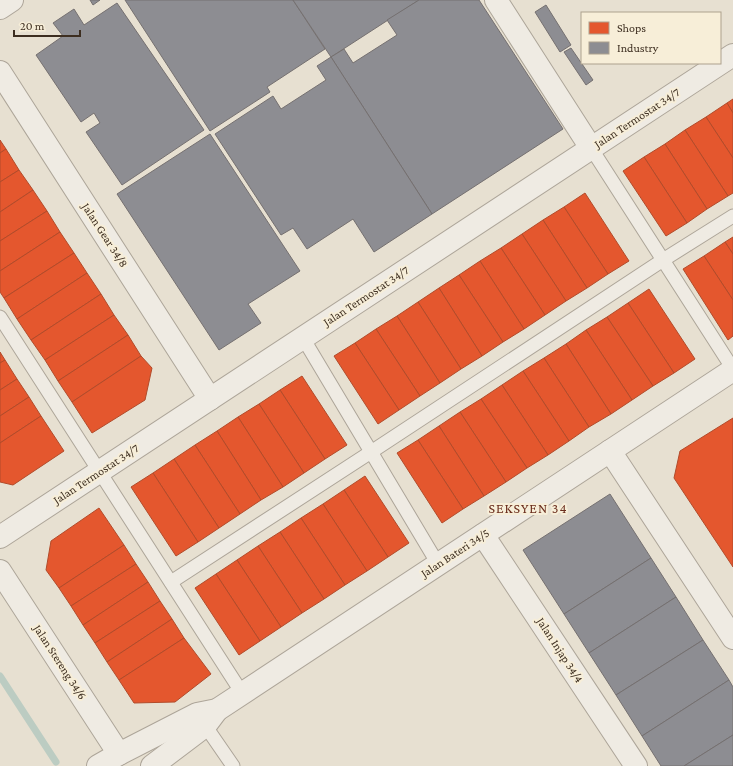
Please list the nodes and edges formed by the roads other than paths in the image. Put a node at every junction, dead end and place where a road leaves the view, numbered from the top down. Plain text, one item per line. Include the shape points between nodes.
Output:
1 (12, 0) edge
2 (496, 0) edge
3 (0, 8) edge
4 (733, 55) edge
5 (721, 63) edge
6 (719, 64) edge
7 (0, 72) edge
8 (591, 148) junction
9 (733, 216) edge
10 (664, 260) junction
11 (0, 317) edge
12 (303, 338) junction
13 (733, 369) edge
14 (210, 399) junction
15 (610, 451) junction
16 (371, 452) junction
17 (100, 472) junction
18 (483, 535) junction
19 (0, 537) edge
20 (438, 564) junction
21 (0, 571) edge
22 (171, 582) junction
23 (733, 638) edge
24 (242, 693) junction
25 (206, 716) junction
26 (119, 754) junction
27 (98, 766) edge
28 (152, 766) edge
29 (233, 766) edge
30 (636, 766) edge

1 - 3 street
2 - 8 street
4 - 5 street, Jalan Termostat 34/7
6 - 8 street, Jalan Termostat 34/7
7 - 14 street, Jalan Gear 34/8
8 - 10 lane
8 - 12 street, Jalan Termostat 34/7
9 - 10 lane
10 - 13 lane
10 - 16 lane
11 - 17 lane
12 - 14 street, Jalan Termostat 34/7
12 - 16 lane
13 - 15 street, Jalan Bateri 34/5
14 - 17 street, Jalan Termostat 34/7
15 - 18 street, Jalan Bateri 34/5
15 - 23 street
16 - 20 lane
16 - 22 lane
17 - 19 street, Jalan Termostat 34/7
17 - 22 lane
18 - 20 street, Jalan Bateri 34/5
18 - 30 street, Jalan Injap 34/4
20 - 24 street, Jalan Bateri 34/5
21 - 26 street, Jalan Stereng 34/6
22 - 24 lane
24 - 25 street, Jalan Bateri 34/5
25 - 26 street
25 - 28 street
25 - 29 lane
26 - 27 street

